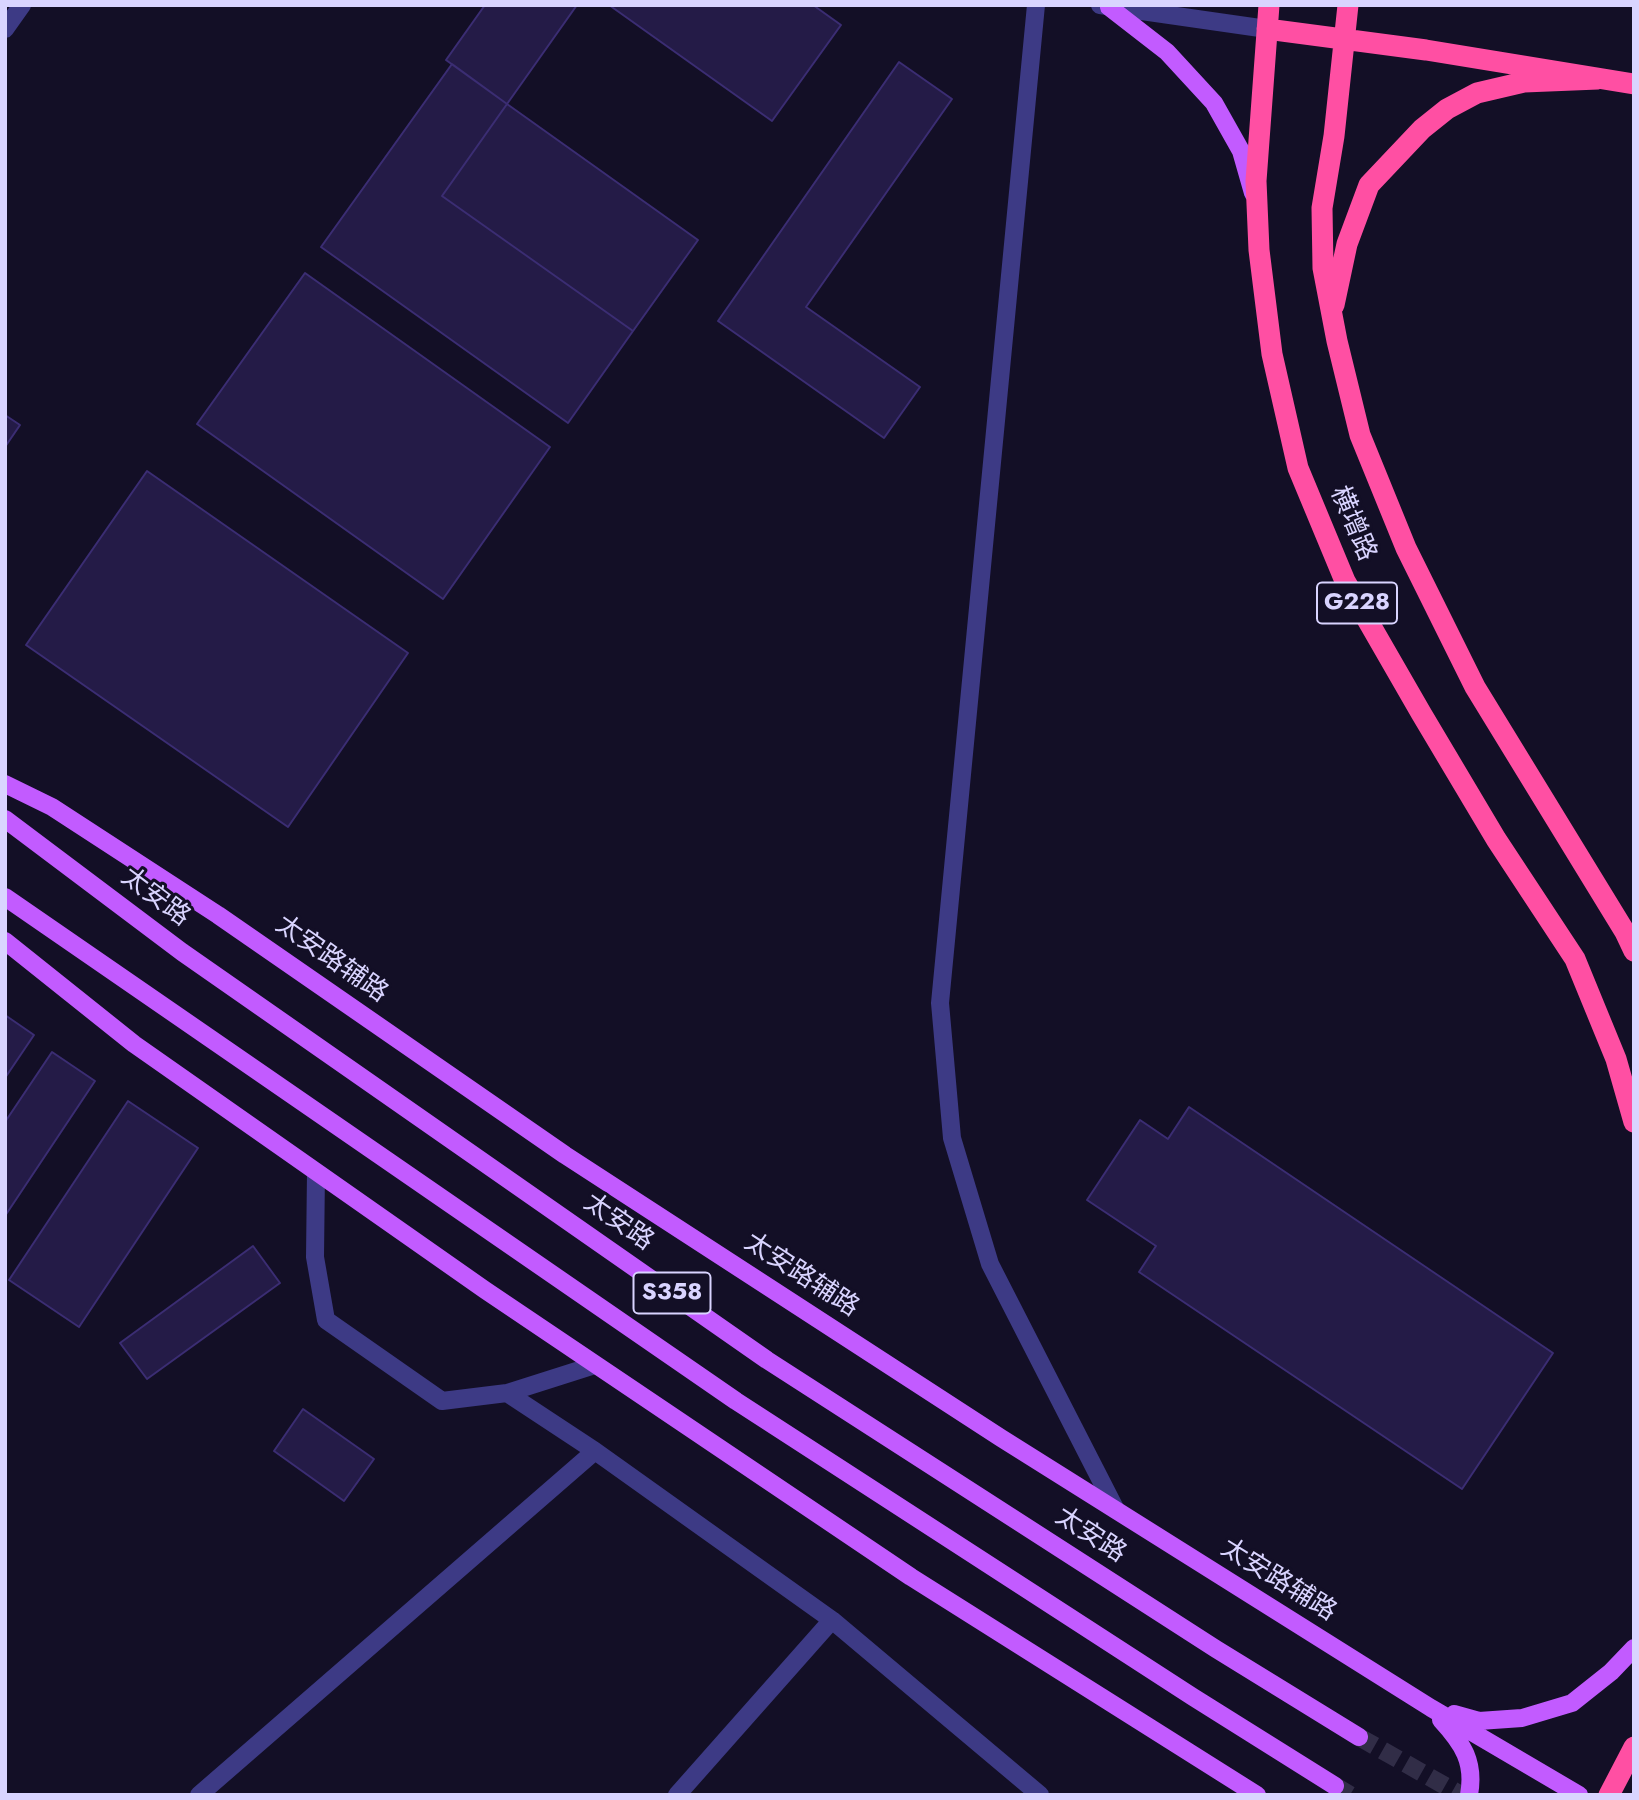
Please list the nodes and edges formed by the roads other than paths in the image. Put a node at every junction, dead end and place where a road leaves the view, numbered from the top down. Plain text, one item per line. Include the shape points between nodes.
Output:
1 (22, 5) edge
2 (1036, 5) edge
3 (1269, 5) edge
4 (1349, 5) edge
5 (1105, 6) edge
6 (5, 29) edge
7 (1267, 29) junction
8 (1345, 39) junction
9 (1598, 79) junction
10 (1634, 84) edge
11 (1257, 207) junction
12 (1332, 317) junction
13 (5, 784) edge
14 (5, 818) edge
15 (5, 897) edge
16 (5, 941) edge
17 (1634, 951) edge
18 (1634, 1122) edge
19 (316, 1172) junction
20 (595, 1365) junction
21 (507, 1394) junction
22 (595, 1451) junction
23 (1116, 1510) junction
24 (832, 1620) junction
25 (1634, 1648) edge
26 (1430, 1708) junction
27 (1359, 1737) tunnel mouth
28 (1634, 1747) edge
29 (1335, 1786) tunnel mouth
30 (199, 1795) edge
31 (677, 1795) edge
32 (1040, 1795) edge
33 (1257, 1795) edge
34 (1469, 1795) edge
35 (1579, 1795) edge
36 (1609, 1795) edge

1 - 6 street
2 - 23 street via 940,1003 952,1138 990,1265
3 - 7 highway, 横增路 / G228
4 - 8 highway, 横增路 / G228
5 - 7 street
5 - 11 main road via 1167,52 1214,103 1241,151
7 - 8 highway
7 - 11 highway, 横增路 / G228
8 - 9 highway
8 - 12 highway, 横增路 / G228 via 1322,208 1323,268
9 - 10 highway
9 - 12 highway via 1524,82 1477,93 1447,108 1422,130 1369,185 1347,244
11 - 18 highway, 横增路 / G228 via 1272,354 1298,468 1345,581 1496,839 1575,959 1616,1059
12 - 17 highway, 横增路 / G228 via 1360,435 1406,548 1475,687
13 - 23 main road, 太安路辅路 via 52,807 185,893 565,1154
14 - 27 main road, 太安路 / S358 via 182,952 767,1360
15 - 29 main road, S358 via 736,1401
16 - 19 main road via 134,1044
19 - 20 main road
19 - 21 street via 315,1257 326,1320 442,1401
20 - 21 street
20 - 33 main road via 911,1577
21 - 22 street
22 - 24 street
22 - 30 street
23 - 26 main road, 太安路辅路
24 - 31 street
24 - 32 street
25 - 26 main road via 1572,1703 1522,1718 1479,1721
26 - 34 main road via 1467,1755 1472,1779
26 - 35 main road, 太安路辅路
28 - 36 highway

